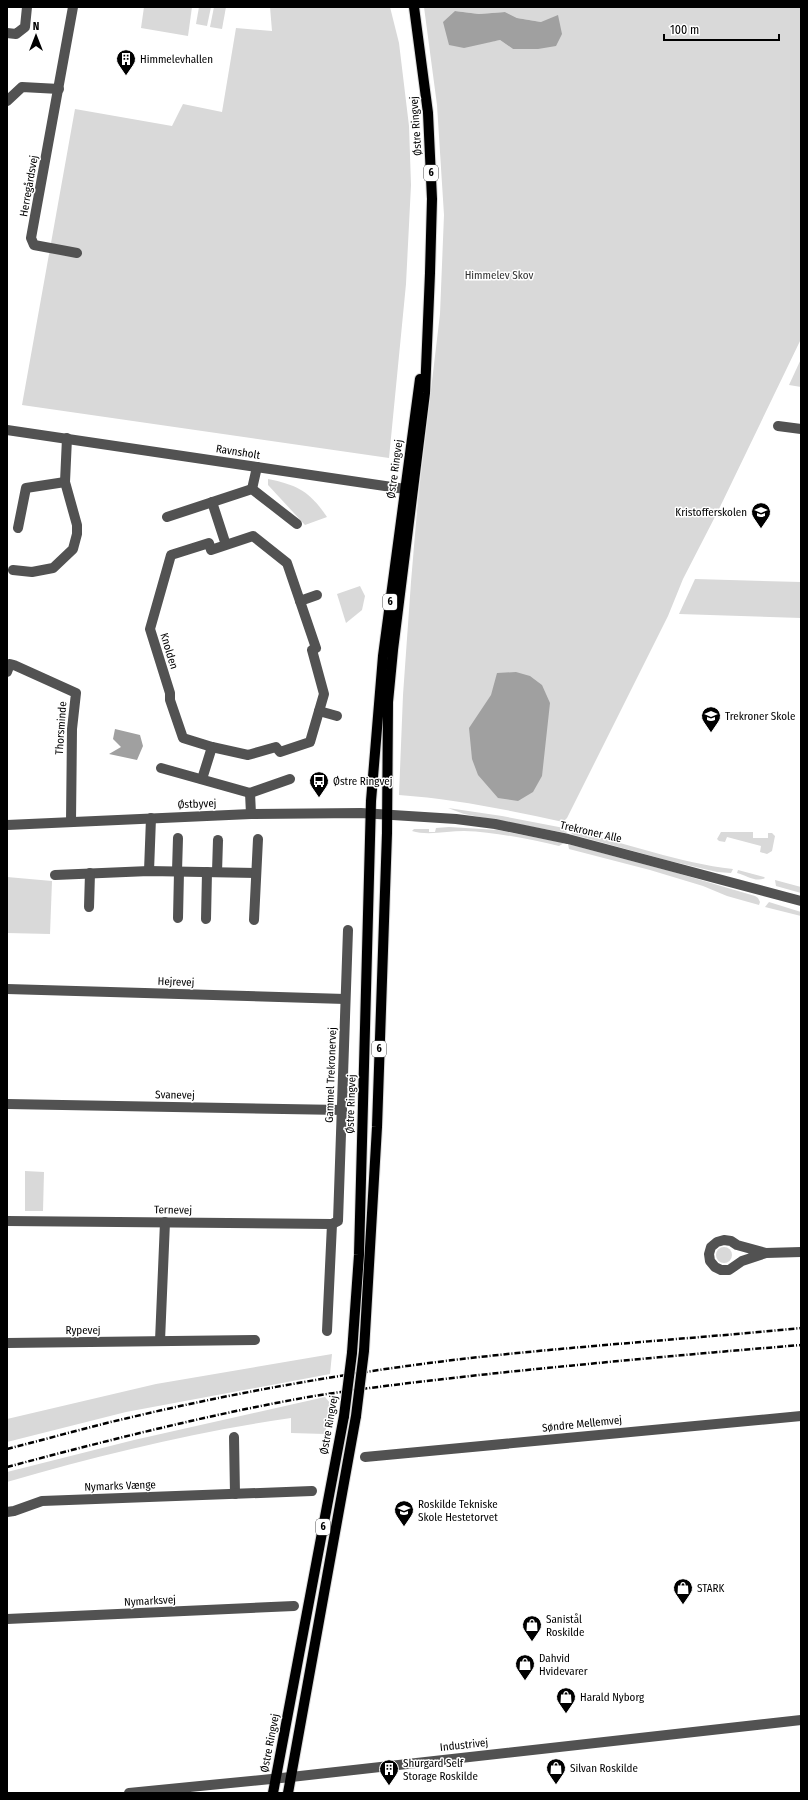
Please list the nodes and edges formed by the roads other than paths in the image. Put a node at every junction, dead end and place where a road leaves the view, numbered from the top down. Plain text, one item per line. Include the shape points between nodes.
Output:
1 (27, 7) edge
2 (72, 7) edge
3 (414, 7) edge
4 (7, 33) edge
5 (59, 89) junction
6 (7, 101) edge
7 (77, 254) dead end
8 (778, 426) dead end
9 (801, 429) edge
10 (7, 430) edge
11 (67, 438) junction
12 (257, 468) junction
13 (65, 482) junction
14 (252, 489) junction
15 (409, 490) junction
16 (212, 502) junction
17 (167, 517) dead end
18 (297, 524) dead end
19 (18, 528) dead end
20 (226, 545) junction
21 (13, 570) dead end
22 (318, 595) dead end
23 (300, 601) junction
24 (7, 672) edge
25 (319, 710) junction
26 (337, 716) dead end
27 (212, 747) junction
28 (161, 768) dead end
29 (202, 779) junction
30 (290, 779) dead end
31 (250, 793) junction
32 (251, 814) junction
33 (371, 814) junction
34 (387, 815) junction
35 (151, 818) junction
36 (71, 822) junction
37 (7, 824) edge
38 (178, 838) dead end
39 (258, 839) dead end
40 (218, 840) dead end
41 (149, 871) junction
42 (178, 872) junction
43 (212, 872) junction
44 (90, 873) junction
45 (256, 873) junction
46 (55, 874) dead end
47 (801, 901) edge
48 (89, 907) dead end
49 (178, 918) dead end
50 (206, 919) dead end
51 (254, 920) dead end
52 (348, 930) dead end
53 (7, 990) edge
54 (345, 999) junction
55 (7, 1104) edge
56 (342, 1110) junction
57 (7, 1220) edge
58 (165, 1222) junction
59 (335, 1222) junction
60 (801, 1252) edge
61 (766, 1253) junction
62 (327, 1331) dead end
63 (255, 1340) dead end
64 (160, 1341) junction
65 (7, 1342) edge
66 (801, 1416) edge
67 (234, 1437) dead end
68 (366, 1457) dead end
69 (312, 1491) dead end
70 (235, 1494) junction
71 (7, 1512) edge
72 (294, 1606) dead end
73 (7, 1619) edge
74 (801, 1720) edge
75 (291, 1777) junction
76 (275, 1778) junction
77 (129, 1793) edge
78 (273, 1793) edge
79 (288, 1793) edge

1 - 4 street via 25,27 16,34
2 - 5 street, Herregårdsvej
3 - 15 main road, Østre Ringvej / 6 via 428,113 432,199 426,340
5 - 6 street via 22,87
5 - 7 street, Herregårdsvej via 31,238 34,245
8 - 9 street
10 - 11 street, Ravnsholt
11 - 12 street, Ravnsholt
11 - 13 street
12 - 14 street
12 - 15 street, Ravnsholt
13 - 19 street via 26,488
13 - 21 street via 77,525 73,549 53,568 32,572
14 - 16 street
14 - 18 street
15 - 33 main road, Østre Ringvej / 6 via 383,656
15 - 34 main road, Østre Ringvej / 6 via 388,702
16 - 17 street
16 - 20 street
20 - 23 street, Knolden via 253,536 287,564
20 - 27 street, Knolden via 211,550 209,543 171,555 150,629 183,738
22 - 23 street
23 - 25 street, Knolden via 316,648 312,650 324,694
24 - 36 street, Thorsminde via 10,664 14,665 76,693 72,729
25 - 26 street
25 - 27 street, Knolden via 310,742 280,752 276,747 248,756
27 - 29 street
28 - 29 street
29 - 31 street
30 - 31 street
31 - 32 street
32 - 33 street, Østbyvej
32 - 35 street, Østbyvej
33 - 34 street, Trekroner Alle
33 - 76 main road, Østre Ringvej / 6, bridge via 359,1255 352,1353 344,1416
34 - 47 street, Trekroner Alle via 494,824 568,839
34 - 75 main road, Østre Ringvej / 6, bridge via 377,1127 364,1351 356,1416
35 - 36 street, Østbyvej
35 - 41 street
36 - 37 street, Østbyvej
38 - 42 street
39 - 45 street
40 - 43 street
41 - 42 street
41 - 44 street
42 - 43 street
42 - 49 street
43 - 45 street
43 - 50 street
44 - 46 street
44 - 48 street
45 - 51 street
52 - 54 street, Gammel Trekronervej
53 - 54 street, Hejrevej
54 - 56 street, Gammel Trekronervej
55 - 56 street, Svanevej
56 - 59 street, Gammel Trekronervej
57 - 58 street, Ternevej
58 - 59 street, Ternevej
58 - 64 street
59 - 62 street, Gammel Trekronervej
60 - 61 street
61 - 61 street via 724,1240 711,1247 709,1254 714,1267 728,1270 742,1261
63 - 64 street, Rypevej
64 - 65 street, Rypevej
66 - 68 street, Søndre Mellemvej
67 - 70 street
69 - 70 street, Nymarks Vænge
70 - 71 street, Nymarks Vænge via 42,1501
72 - 73 street, Nymarksvej
74 - 75 street, Industrivej
75 - 76 street, Industrivej
75 - 79 main road, Østre Ringvej / 6
76 - 77 street, Industrivej
76 - 78 main road, Østre Ringvej / 6

